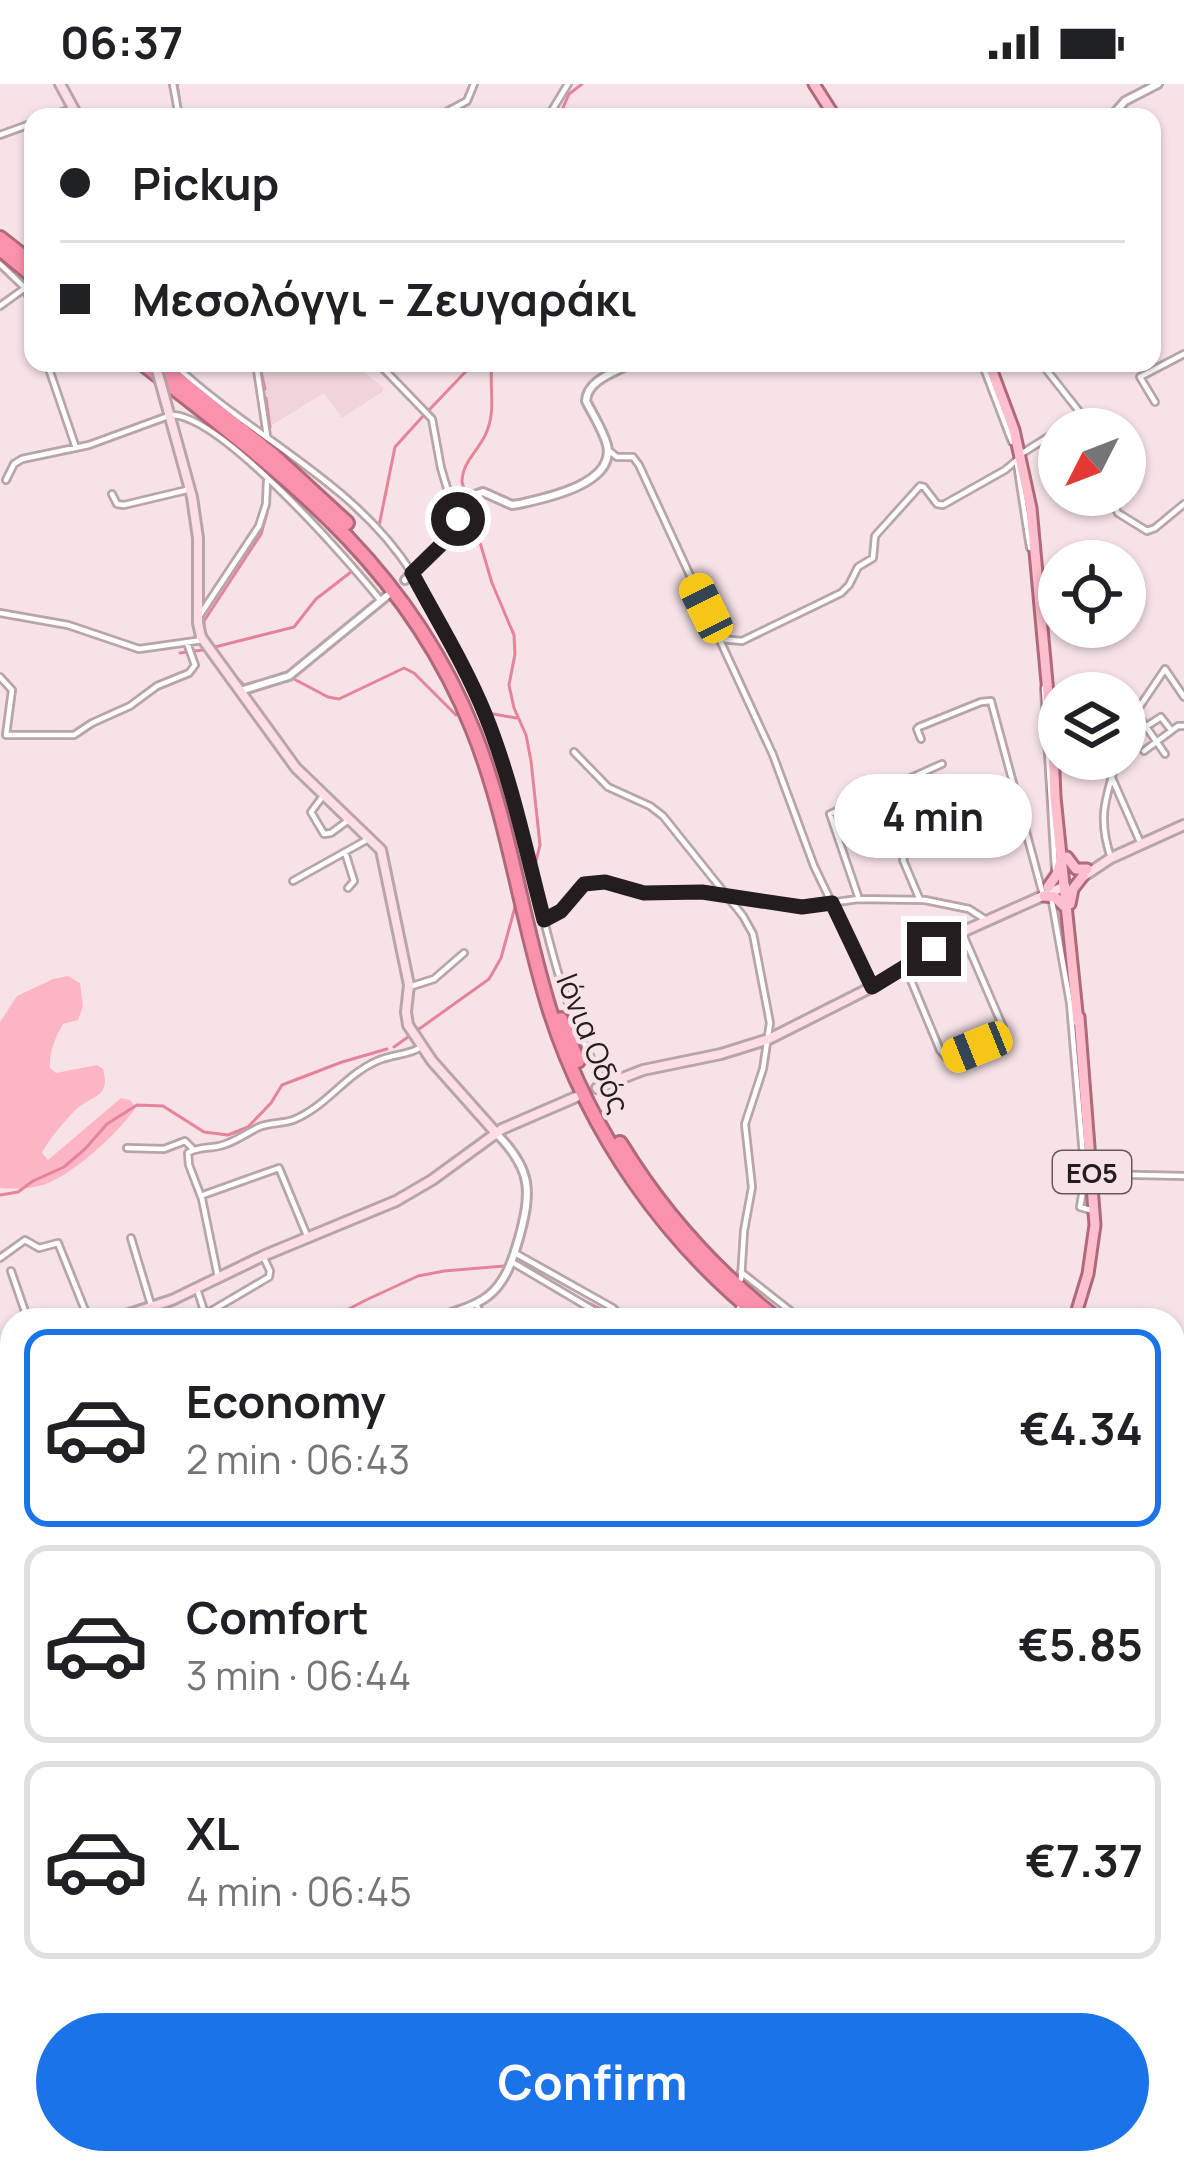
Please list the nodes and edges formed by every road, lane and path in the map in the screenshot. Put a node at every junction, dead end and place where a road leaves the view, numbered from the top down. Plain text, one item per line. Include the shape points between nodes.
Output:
1 (474, 84) edge
2 (1158, 84) edge
3 (453, 108) edge
4 (1120, 108) edge
5 (21, 245) dead end
6 (0, 249) edge
7 (24, 249) edge
8 (24, 276) edge
9 (24, 286) edge
10 (0, 306) edge
11 (50, 372) edge
12 (153, 372) edge
13 (159, 372) edge
14 (168, 372) edge
15 (185, 372) edge
16 (257, 372) edge
17 (387, 372) edge
18 (615, 372) edge
19 (989, 372) edge
20 (1048, 372) edge
21 (1150, 372) edge
22 (1154, 402) dead end
23 (1076, 408) edge
24 (171, 415) junction
25 (267, 436) junction
26 (1038, 444) edge
27 (76, 448) junction
28 (608, 450) junction
29 (1019, 457) junction
30 (268, 479) junction
31 (6, 480) dead end
32 (191, 489) junction
33 (112, 494) dead end
34 (463, 500) junction
35 (1184, 503) edge
36 (1123, 516) edge
37 (409, 576) junction
38 (385, 598) joint
39 (0, 613) edge
40 (198, 618) junction
41 (721, 639) junction
42 (203, 640) junction
43 (188, 649) junction
44 (1046, 671) junction
45 (0, 677) edge
46 (240, 691) junction
47 (1146, 697) edge
48 (1184, 697) edge
49 (1146, 726) joint
50 (1184, 726) edge
51 (1171, 730) junction
52 (921, 739) dead end
53 (1156, 741) junction
54 (1146, 749) edge
55 (574, 752) dead end
56 (1165, 754) dead end
57 (942, 764) dead end
58 (1111, 780) edge
59 (1113, 780) edge
60 (324, 796) junction
61 (350, 819) junction
62 (1184, 825) edge
63 (370, 838) junction
64 (915, 844) dead end
65 (1141, 844) junction
66 (345, 852) junction
67 (1064, 854) junction
68 (1111, 858) junction
69 (1085, 872) junction
70 (292, 881) dead end
71 (1056, 887) junction
72 (348, 888) dead end
73 (727, 895) junction
74 (858, 899) junction
75 (920, 900) junction
76 (832, 903) junction
77 (1068, 908) junction
78 (544, 920) junction
79 (986, 920) junction
80 (962, 932) junction
81 (464, 953) dead end
82 (905, 966) junction
83 (409, 987) junction
84 (872, 987) junction
85 (769, 1039) junction
86 (420, 1046) junction
87 (601, 1086) joint
88 (576, 1097) dead end
89 (496, 1132) junction
90 (127, 1148) dead end
91 (193, 1149) junction
92 (1184, 1175) edge
93 (1089, 1176) junction
94 (202, 1196) junction
95 (131, 1238) dead end
96 (308, 1238) junction
97 (263, 1256) junction
98 (0, 1258) edge
99 (513, 1258) junction
100 (10, 1271) dead end
101 (218, 1277) junction
102 (197, 1288) junction
103 (476, 1303) junction
104 (24, 1308) edge
105 (84, 1308) edge
106 (152, 1308) joint
107 (204, 1308) edge
108 (221, 1308) edge
109 (463, 1308) edge
110 (478, 1308) edge
111 (591, 1308) edge
112 (613, 1308) edge
113 (750, 1308) edge
114 (764, 1308) edge
115 (786, 1308) edge
116 (1077, 1308) edge

1 - 3 street via 469,99
2 - 4 street
5 - 7 highway
6 - 8 highway
9 - 10 street
11 - 27 street
12 - 113 highway, Ιόνια Οδός via 325,512 425,637 483,759 550,1011 585,1097 660,1217
13 - 24 main road, bridge
14 - 114 highway, Ιόνια Οδός via 323,499 420,614 488,750 557,1010 598,1104 675,1221
15 - 25 street
16 - 25 street
17 - 34 street via 430,414 446,488
18 - 28 street via 586,392
19 - 29 main road
20 - 23 street
21 - 22 street via 1140,377
24 - 27 street
24 - 30 street via 201,425
24 - 32 main road
25 - 37 street via 358,508
26 - 29 street
27 - 31 street via 22,459
28 - 34 street via 602,471 562,491 515,505 487,493
28 - 41 street via 637,460
29 - 41 street via 943,505 920,486 875,536 873,558 844,590 744,640
29 - 44 main road
30 - 38 street
30 - 40 street via 259,526
32 - 33 street via 121,505
32 - 40 main road
34 - 37 street via 456,529
35 - 36 street via 1148,531
37 - 78 street via 490,728
38 - 46 street via 289,676
39 - 43 street via 139,649
40 - 42 main road
41 - 76 street
42 - 43 street
42 - 46 main road
43 - 45 street via 195,665 189,673 66,736 6,735 13,690
44 - 67 main road
44 - 71 street
46 - 60 main road
47 - 48 street via 1165,669
49 - 51 street via 1161,717
49 - 53 street
50 - 51 street
51 - 53 street
52 - 71 street via 921,725 991,701
53 - 54 street
53 - 56 street
55 - 73 street via 608,787 663,816
57 - 74 street via 830,814
58 - 68 street via 1102,819
59 - 65 street
60 - 61 main road
60 - 61 street via 311,814 324,834
61 - 63 main road
62 - 65 main road
63 - 66 street
63 - 83 main road via 384,859
64 - 75 street via 903,860
65 - 68 main road
66 - 70 street
66 - 72 street via 354,881
67 - 69 main road
67 - 71 main road
68 - 69 main road
69 - 71 main road
69 - 77 main road
71 - 77 main road, ΕΟ5
71 - 77 main road
71 - 79 main road
71 - 93 street
73 - 76 street via 802,907
73 - 78 street via 587,883
73 - 85 street via 753,934
74 - 75 street
74 - 76 street
75 - 79 street
76 - 84 street
77 - 93 main road, ΕΟ5
78 - 87 street
79 - 80 main road
80 - 82 main road
80 - 82 street via 1003,1036 944,1055
81 - 83 street via 434,980
82 - 84 main road
83 - 86 main road via 408,1025
84 - 85 main road
85 - 87 main road
85 - 115 street via 745,1124 752,1187 741,1275
86 - 89 main road
86 - 91 street via 373,1063 298,1118
88 - 89 main road
89 - 96 main road via 414,1192
89 - 99 street via 520,1163 528,1190
90 - 91 street via 185,1141
91 - 94 street via 187,1156
92 - 93 street
93 - 116 main road, ΕΟ5 via 1092,1257
94 - 96 street via 279,1168
94 - 101 street
95 - 106 street
96 - 97 main road
97 - 101 main road
97 - 108 street via 269,1277
98 - 105 street via 25,1240 39,1248 58,1243
99 - 103 street via 497,1287
99 - 111 street
99 - 112 street
100 - 104 street
101 - 102 main road
102 - 106 main road
102 - 107 street
103 - 109 street
103 - 110 street

